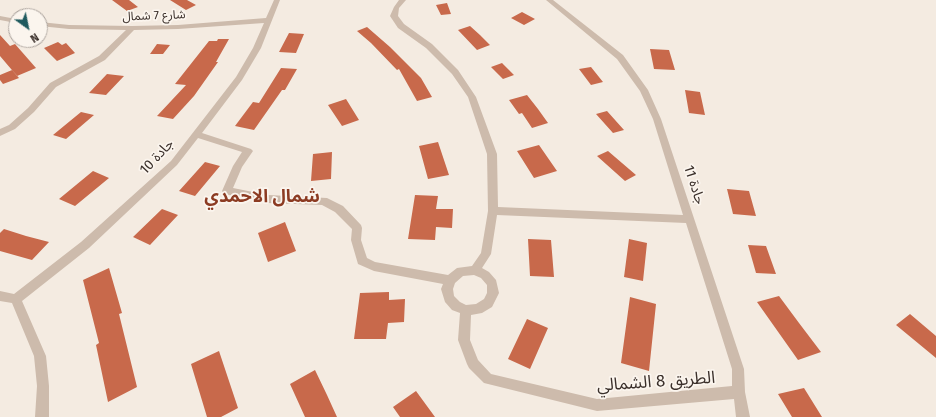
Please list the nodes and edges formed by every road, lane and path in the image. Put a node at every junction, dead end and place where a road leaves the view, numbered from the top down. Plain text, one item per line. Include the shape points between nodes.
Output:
1 (277, 0) edge
2 (404, 0) edge
3 (549, 0) edge
4 (269, 20) junction
5 (48, 25) edge
6 (132, 28) junction
7 (0, 133) edge
8 (196, 134) junction
9 (493, 210) junction
10 (690, 219) junction
11 (475, 270) junction
12 (450, 280) junction
13 (0, 296) edge
14 (16, 299) junction
15 (466, 310) junction
16 (739, 392) junction
17 (42, 417) edge
18 (743, 417) edge

1 - 4 street, جادة 10
2 - 9 street via 396,8 394,16 401,26 430,46 455,72 472,97 492,154
3 - 10 street, جادة 11 via 620,57 644,90 657,119
4 - 6 street, شارع 7 شمال
4 - 8 street, جادة 10 via 239,78
5 - 6 street, شارع 7 شمال
6 - 7 street via 102,58 53,85 31,110 12,127
8 - 12 street via 248,151 227,191 268,199 324,201 339,209 357,228 356,240 362,261 374,266
8 - 14 street, جادة 10 via 174,163 85,245
9 - 10 street
9 - 11 street via 486,254
10 - 16 street, جادة 11 via 738,369
11 - 12 street via 461,271
11 - 15 street via 485,275 492,283 493,294 488,303 478,309
12 - 15 street via 447,289 449,298 456,306
13 - 14 street
14 - 17 street via 40,356 43,386
15 - 16 street, الطريق 8 الشمالي via 464,340 473,364 488,379 596,405
16 - 18 street, جادة 11

